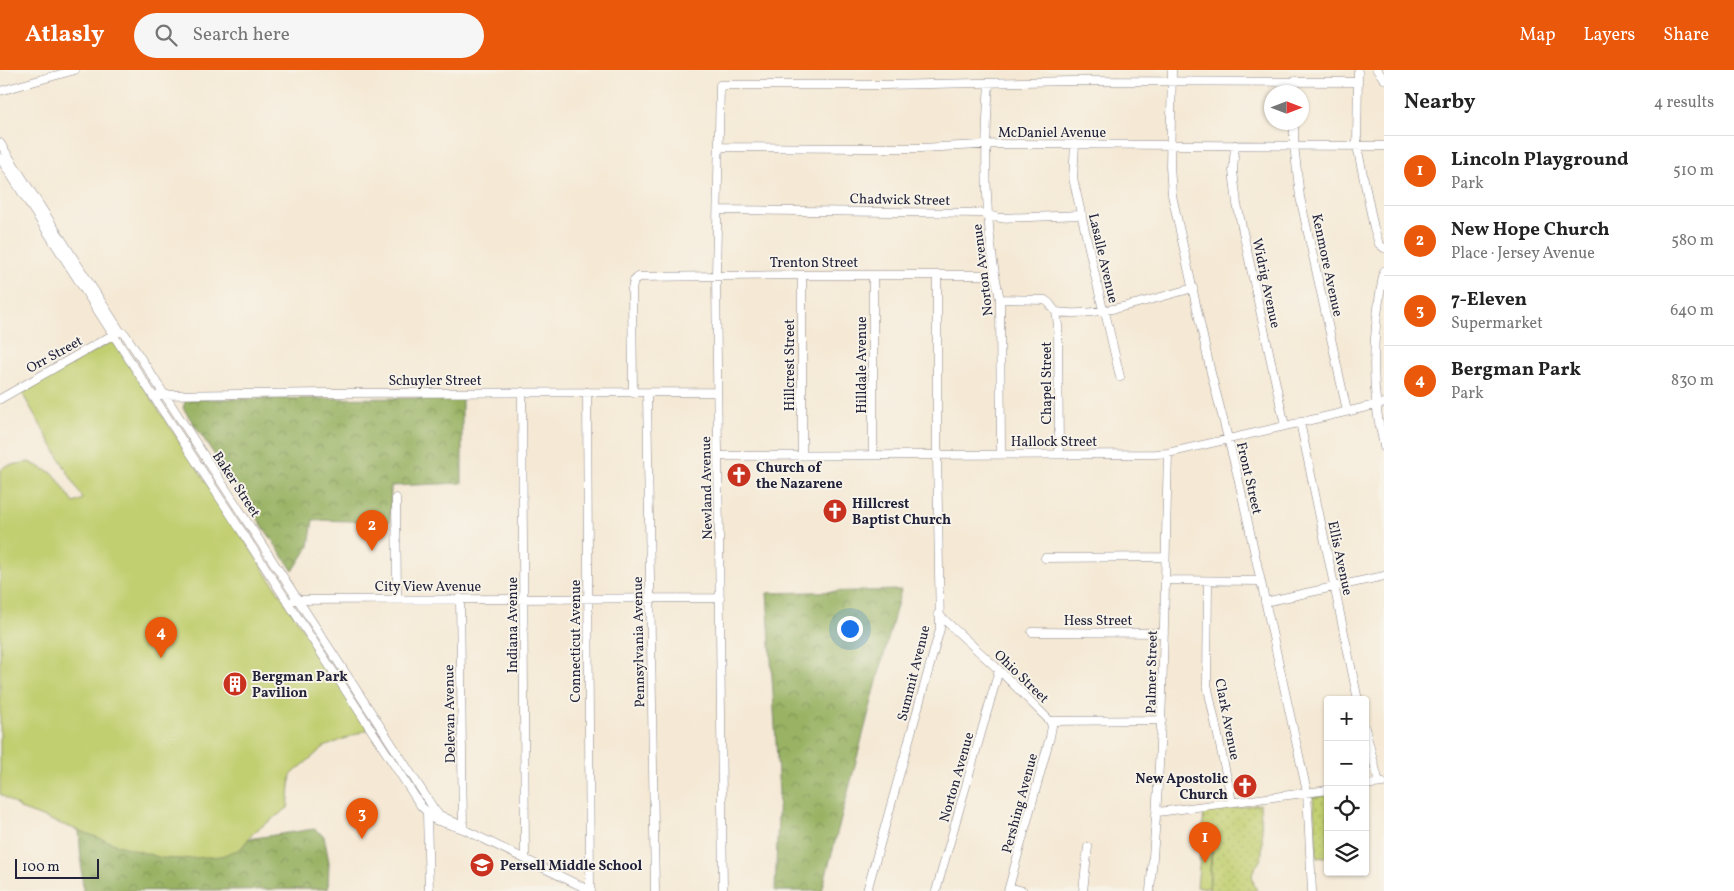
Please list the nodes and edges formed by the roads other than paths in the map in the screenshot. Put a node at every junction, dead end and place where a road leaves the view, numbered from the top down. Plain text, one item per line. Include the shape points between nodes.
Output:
1 (75, 70) edge
2 (1172, 70) edge
3 (1377, 70) edge
4 (1358, 72) dead end
5 (1384, 79) edge
6 (1172, 81) junction
7 (1296, 81) junction
8 (1358, 82) junction
9 (989, 83) junction
10 (1296, 85) edge
11 (0, 90) edge
12 (1294, 130) edge
13 (0, 143) edge
14 (986, 144) junction
15 (1075, 144) junction
16 (1171, 144) junction
17 (1234, 145) junction
18 (1294, 146) junction
19 (1358, 146) junction
20 (1384, 146) edge
21 (719, 147) junction
22 (0, 158) edge
23 (718, 210) junction
24 (988, 214) junction
25 (1082, 215) junction
26 (1384, 248) edge
27 (1384, 272) edge
28 (802, 274) junction
29 (716, 275) junction
30 (873, 275) junction
31 (937, 275) junction
32 (995, 275) junction
33 (1193, 288) junction
34 (1000, 299) junction
35 (1103, 310) junction
36 (1056, 312) junction
37 (1380, 329) edge
38 (116, 333) junction
39 (1120, 377) dead end
40 (522, 392) junction
41 (587, 392) junction
42 (717, 392) junction
43 (633, 393) junction
44 (647, 393) junction
45 (164, 395) junction
46 (154, 396) junction
47 (0, 399) edge
48 (1380, 404) edge
49 (1347, 411) junction
50 (1300, 422) junction
51 (1284, 426) junction
52 (1228, 439) junction
53 (1384, 447) edge
54 (1168, 453) junction
55 (937, 454) junction
56 (1000, 454) junction
57 (1058, 454) junction
58 (802, 455) junction
59 (873, 455) junction
60 (718, 456) junction
61 (396, 498) dead end
62 (1166, 557) junction
63 (1045, 558) dead end
64 (1384, 576) edge
65 (1165, 580) junction
66 (1208, 581) junction
67 (1260, 581) junction
68 (1334, 587) junction
69 (397, 598) junction
70 (460, 598) junction
71 (524, 598) junction
72 (588, 598) junction
73 (650, 598) junction
74 (720, 598) junction
75 (286, 600) junction
76 (296, 600) junction
77 (1265, 602) junction
78 (938, 614) junction
79 (1032, 632) dead end
80 (1164, 633) junction
81 (999, 670) junction
82 (1357, 696) edge
83 (1162, 720) junction
84 (1050, 721) junction
85 (1369, 741) edge
86 (1382, 783) edge
87 (1369, 785) edge
88 (1324, 790) edge
89 (422, 792) junction
90 (1307, 792) junction
91 (1232, 802) junction
92 (1158, 812) junction
93 (427, 813) junction
94 (446, 824) junction
95 (463, 829) junction
96 (428, 833) junction
97 (1088, 847) dead end
98 (525, 859) junction
99 (581, 889) edge
100 (1009, 889) edge
101 (428, 891) edge
102 (590, 891) edge
103 (655, 891) edge
104 (723, 891) edge
105 (867, 891) edge
106 (936, 891) edge
107 (1023, 891) edge
108 (1083, 891) edge
109 (1150, 891) edge
110 (1312, 891) edge

1 - 11 street
2 - 6 street, Front Street
3 - 5 street
4 - 8 street
6 - 7 street
6 - 9 street
6 - 16 street, Front Street
7 - 8 street
7 - 10 street
8 - 19 street
9 - 14 street, Norton Avenue
9 - 21 street, Newland Avenue via 720,85
12 - 18 street, Kenmore Avenue
13 - 38 street, Baker Street
14 - 15 street, McDaniel Avenue
14 - 21 street, McDaniel Avenue via 867,148
14 - 24 street, Norton Avenue
15 - 16 street, McDaniel Avenue
15 - 25 street, Lasalle Avenue via 1073,178
16 - 17 street, McDaniel Avenue
16 - 33 street, Front Street via 1172,195
17 - 18 street, McDaniel Avenue
17 - 51 street, Widrig Avenue via 1237,204
18 - 19 street, McDaniel Avenue
18 - 49 street, Kenmore Avenue via 1300,197
19 - 20 street, McDaniel Avenue
19 - 26 street via 1376,234
21 - 23 street, Newland Avenue
22 - 38 street, Baker Street
23 - 24 street, Chadwick Street
23 - 29 street, Newland Avenue
24 - 25 street, Chadwick Street via 1000,218
24 - 32 street, Norton Avenue
25 - 35 street, Lasalle Avenue
27 - 37 street via 1378,306
28 - 29 street, Trenton Street
28 - 30 street, Trenton Street
28 - 58 street, Hillcrest Street
29 - 42 street, Newland Avenue
29 - 43 street, Trenton Street via 646,276 634,280
30 - 31 street, Trenton Street
30 - 59 street, Hilldale Avenue
31 - 32 street, Trenton Street
31 - 55 street, Summit Avenue
32 - 34 street, Norton Avenue
33 - 35 street
33 - 52 street, Front Street
34 - 36 street via 1045,300
34 - 56 street, Norton Avenue
35 - 36 street via 1070,314
35 - 39 street, Lasalle Avenue
36 - 57 street, Chapel Street
37 - 48 street via 1375,358
38 - 45 street, Baker Street via 125,334
38 - 46 street, Baker Street
38 - 47 street, Orr Street
40 - 41 street, Schuyler Street
40 - 45 street, Schuyler Street
40 - 71 street, Indiana Avenue
41 - 43 street, Schuyler Street
41 - 72 street, Connecticut Avenue
42 - 44 street, Schuyler Street
42 - 60 street, Newland Avenue
43 - 44 street, Schuyler Street
44 - 73 street, Pennsylvania Avenue
45 - 46 street, Schuyler Street
45 - 76 street, Baker Street
46 - 75 street, Baker Street
48 - 49 street, Hallock Street
48 - 53 street
49 - 50 street, Hallock Street
50 - 51 street, Hallock Street
50 - 68 street, Ellis Avenue
51 - 52 street, Hallock Street
52 - 54 street, Hallock Street
52 - 67 street, Front Street
54 - 57 street, Hallock Street
54 - 62 street, Palmer Street
55 - 56 street, Hallock Street
55 - 59 street, Hallock Street
55 - 78 street, Summit Avenue
56 - 57 street, Hallock Street
58 - 59 street, Hallock Street
58 - 60 street, Hallock Street
60 - 74 street, Newland Avenue
61 - 69 street
62 - 63 street
62 - 65 street, Palmer Street
64 - 68 street
65 - 66 street
65 - 80 street, Palmer Street
66 - 67 street
66 - 91 street, Clark Avenue via 1207,684
67 - 77 street, Front Street
68 - 77 street
68 - 82 street, Ellis Avenue
69 - 70 street, City View Avenue
69 - 76 street, City View Avenue
70 - 71 street, City View Avenue
70 - 95 street, Delevan Avenue
71 - 72 street, City View Avenue
71 - 98 street, Indiana Avenue
72 - 73 street, City View Avenue
72 - 102 street, Connecticut Avenue
73 - 74 street, City View Avenue
73 - 103 street, Pennsylvania Avenue
74 - 104 street, Newland Avenue
75 - 76 street, City View Avenue
75 - 93 street, Baker Street
76 - 89 street, Baker Street
77 - 90 street, Front Street
78 - 81 street, Ohio Street
78 - 105 street, Summit Avenue via 940,630
79 - 80 street, Hess Street
80 - 83 street, Palmer Street
81 - 84 street, Ohio Street
81 - 106 street, Norton Avenue
83 - 84 street, Ohio Street
83 - 92 street, Palmer Street
84 - 100 street, Pershing Avenue via 1050,737
85 - 86 street
86 - 87 street
88 - 90 street
89 - 93 street
89 - 95 street, Baker Street via 438,814
90 - 91 street
90 - 110 street, Front Street
91 - 92 street
92 - 109 street, Palmer Street
93 - 94 street, Baker Street
93 - 96 street
94 - 95 street, Baker Street
94 - 96 street via 435,826
95 - 98 street, Baker Street
96 - 101 street
97 - 108 street
98 - 99 street, Baker Street
99 - 102 street, Baker Street
100 - 107 street

